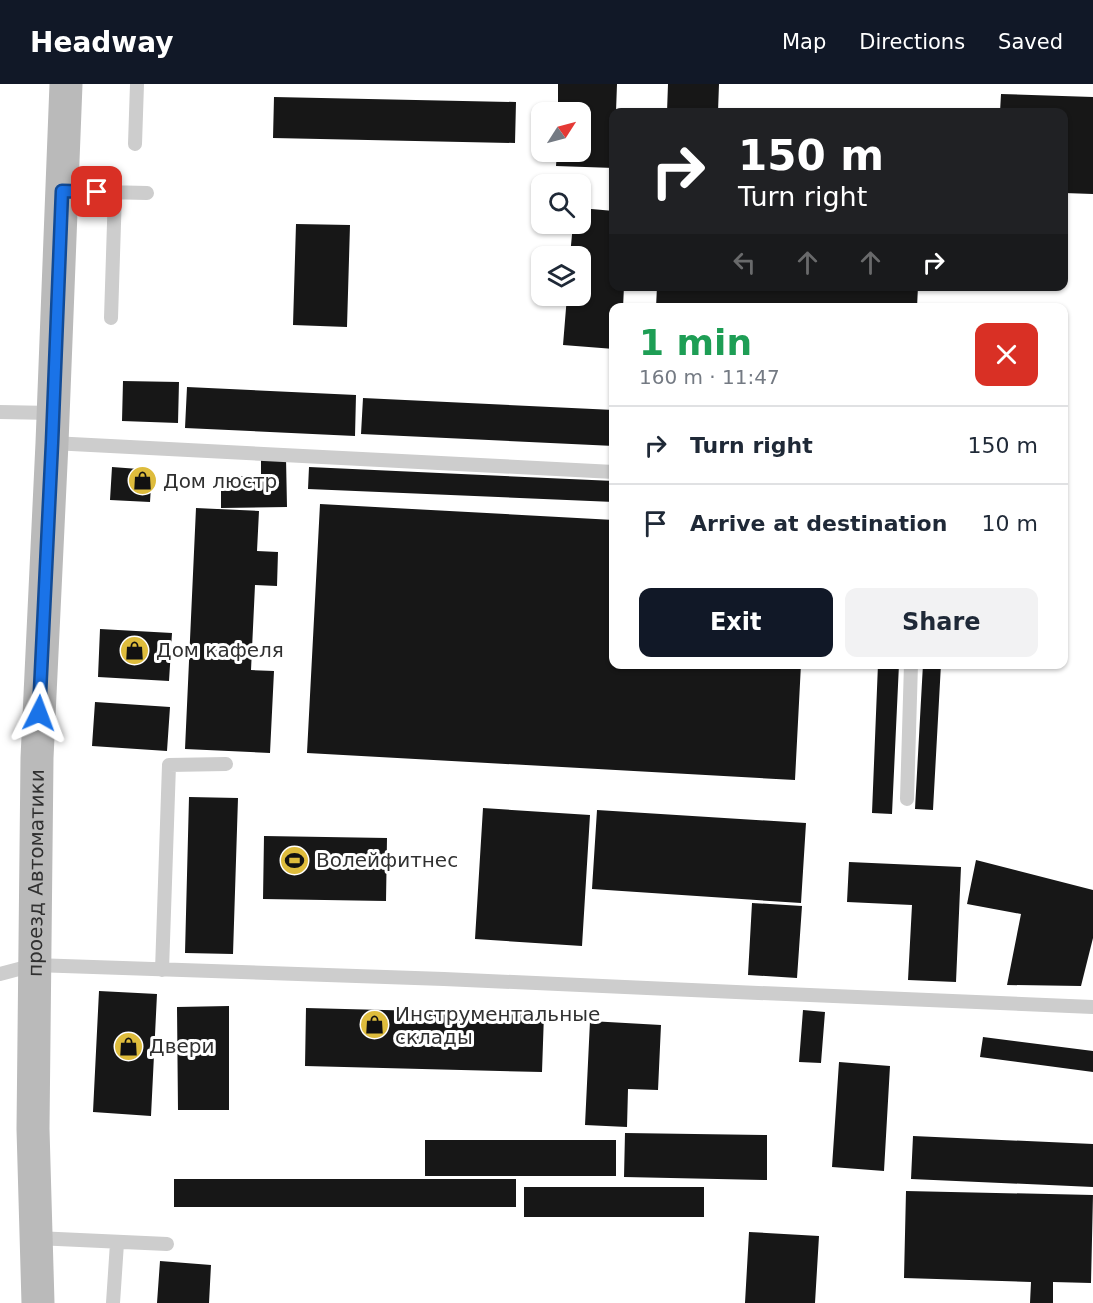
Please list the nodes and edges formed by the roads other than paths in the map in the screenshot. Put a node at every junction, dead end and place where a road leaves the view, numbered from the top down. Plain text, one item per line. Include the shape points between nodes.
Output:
1 (66, 84) edge
2 (137, 84) edge
3 (135, 144) dead end
4 (62, 191) junction
5 (115, 192) junction
6 (147, 193) dead end
7 (111, 318) dead end
8 (0, 412) edge
9 (53, 428) junction
10 (609, 472) edge
11 (911, 669) edge
12 (226, 764) dead end
13 (907, 798) dead end
14 (34, 965) junction
15 (162, 970) junction
16 (0, 974) edge
17 (1093, 1007) edge
18 (36, 1238) junction
19 (117, 1243) junction
20 (167, 1244) dead end
21 (38, 1303) edge
22 (113, 1303) edge

1 - 4 main road, проезд Автоматики
2 - 3 lane
4 - 5 lane
4 - 9 main road, проезд Автоматики
5 - 6 lane
5 - 7 lane
8 - 9 lane
9 - 10 lane
9 - 14 main road, проезд Автоматики via 37,758
11 - 13 lane
12 - 15 lane via 170,765
14 - 15 lane
14 - 16 lane
14 - 18 main road, проезд Автоматики
15 - 17 lane via 444,978
18 - 19 lane
18 - 21 main road, проезд Автоматики
19 - 20 lane
19 - 22 lane

